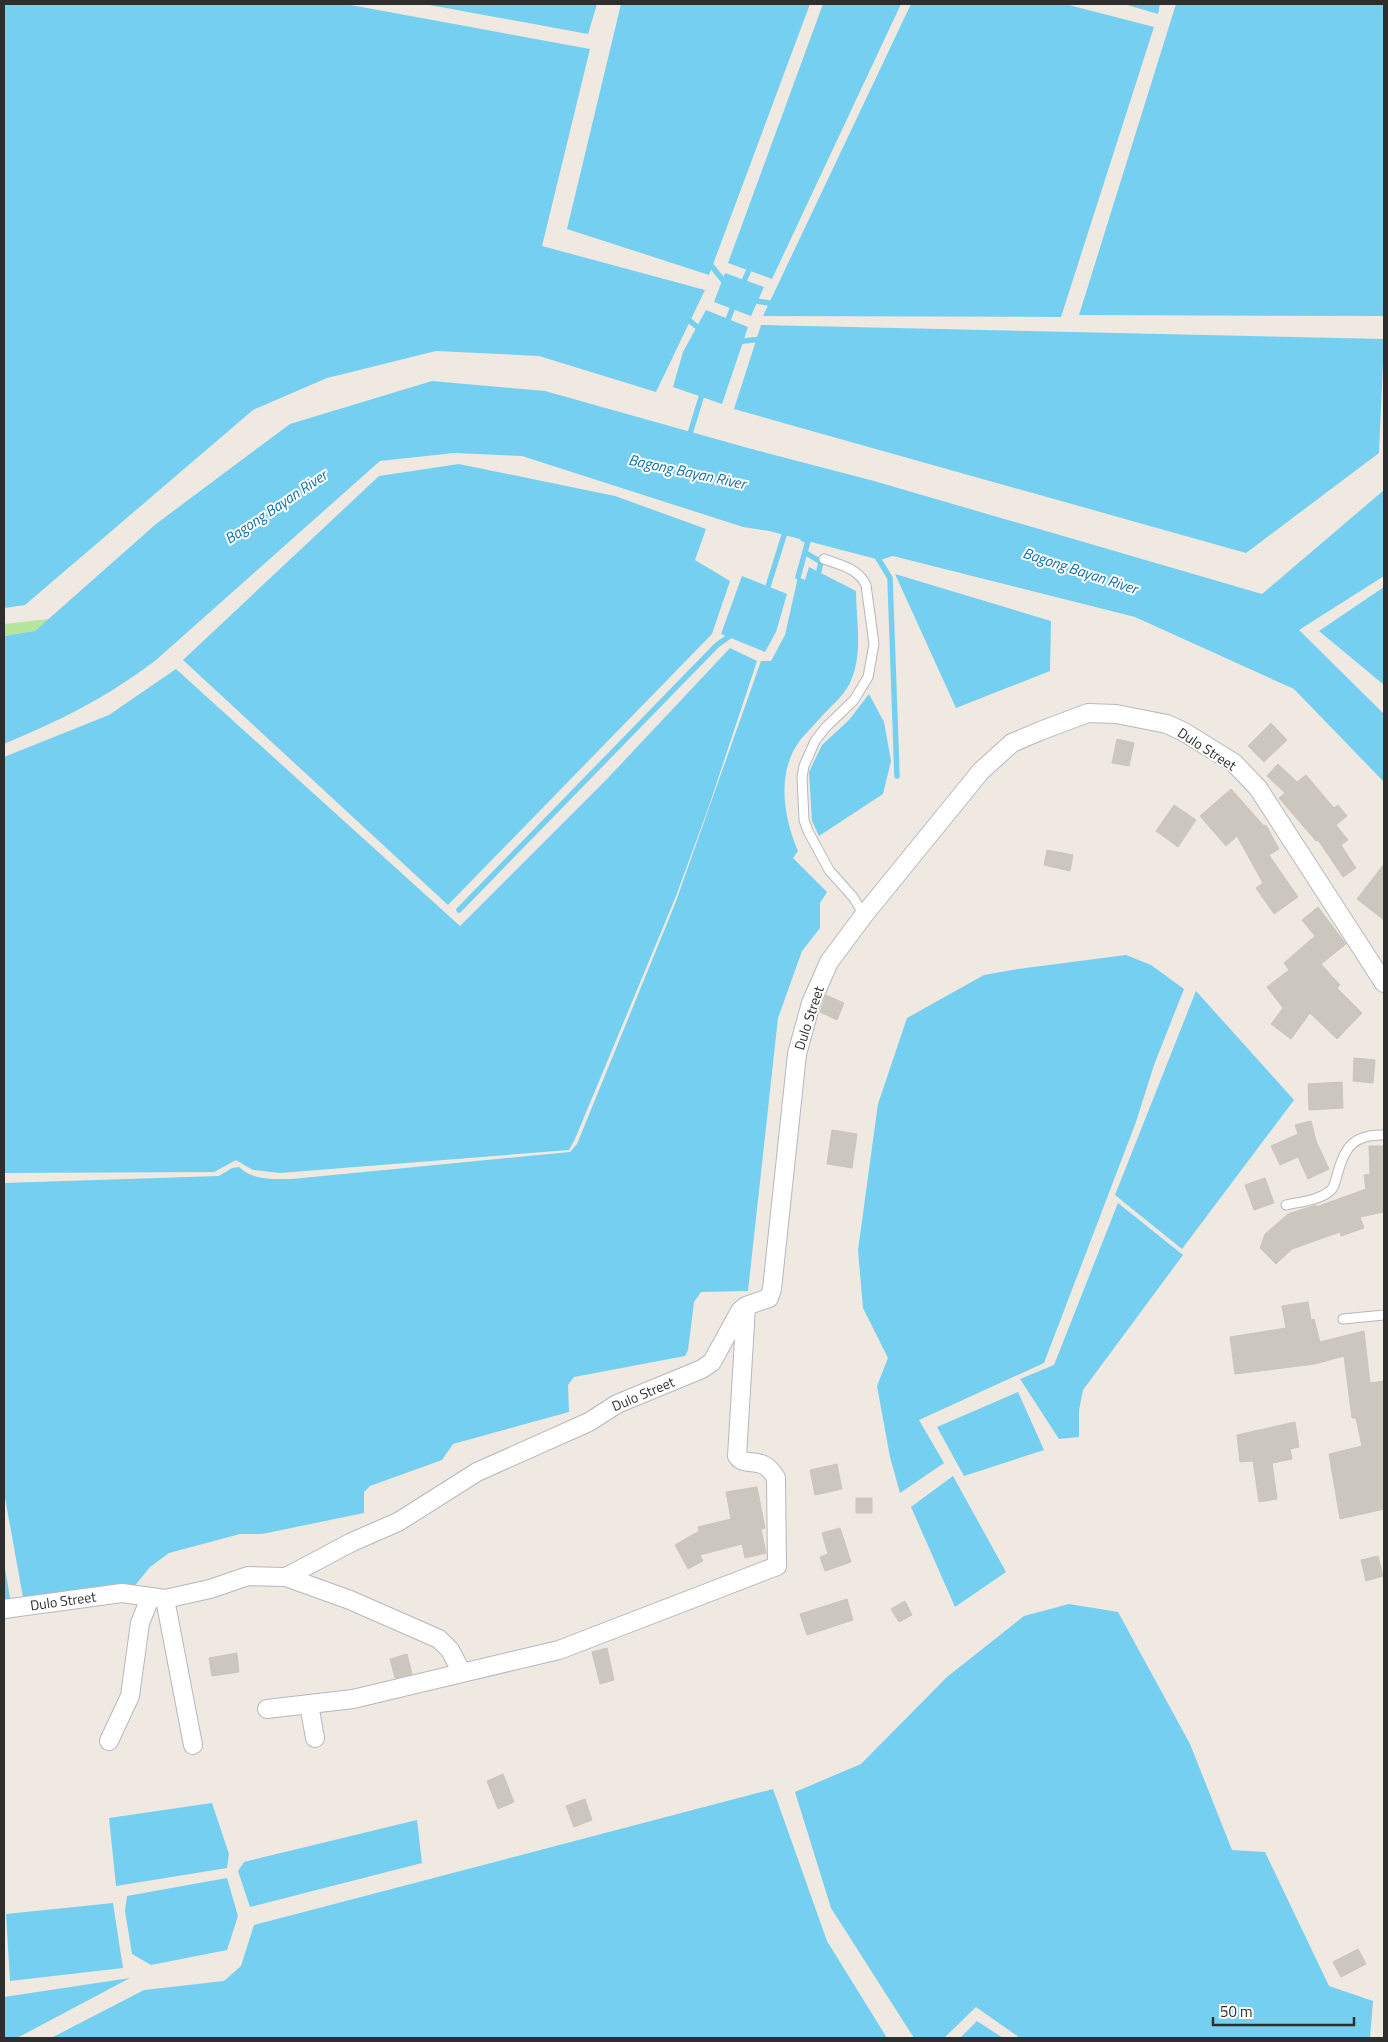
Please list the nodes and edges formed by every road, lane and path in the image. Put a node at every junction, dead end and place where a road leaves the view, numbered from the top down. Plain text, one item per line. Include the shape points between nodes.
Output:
1 (824, 559) dead end
2 (864, 915) junction
3 (1384, 983) edge
4 (1384, 1135) edge
5 (1286, 1205) dead end
6 (746, 1306) junction
7 (1384, 1315) edge
8 (1343, 1319) dead end
9 (286, 1577) junction
10 (158, 1598) junction
11 (4, 1609) edge
12 (462, 1673) junction
13 (309, 1704) junction
14 (267, 1708) dead end
15 (314, 1738) dead end
16 (109, 1741) dead end
17 (193, 1745) dead end

1 - 2 lane via 862,576 874,644 864,685 854,700 824,728 808,754 802,777 804,820 829,870
2 - 3 street, Dulo Street via 981,771 1012,743 1088,713 1116,714 1167,724 1200,740 1234,763 1258,788
2 - 6 street, Dulo Street via 829,962 811,1003 796,1054 772,1289 769,1298
4 - 5 lane via 1366,1137 1349,1145 1332,1189 1324,1195
6 - 9 street, Dulo Street via 737,1316 712,1362 702,1369 617,1404 589,1422 477,1472 398,1522
6 - 12 street via 737,1456 744,1462 761,1462 776,1478 777,1566 558,1650
7 - 8 lane
9 - 10 street via 248,1576 210,1588
9 - 12 street via 350,1600 439,1639 450,1650
10 - 11 street, Dulo Street via 122,1593
10 - 16 street via 140,1623 130,1696
10 - 17 street
12 - 13 street via 353,1699
13 - 14 street
13 - 15 street

